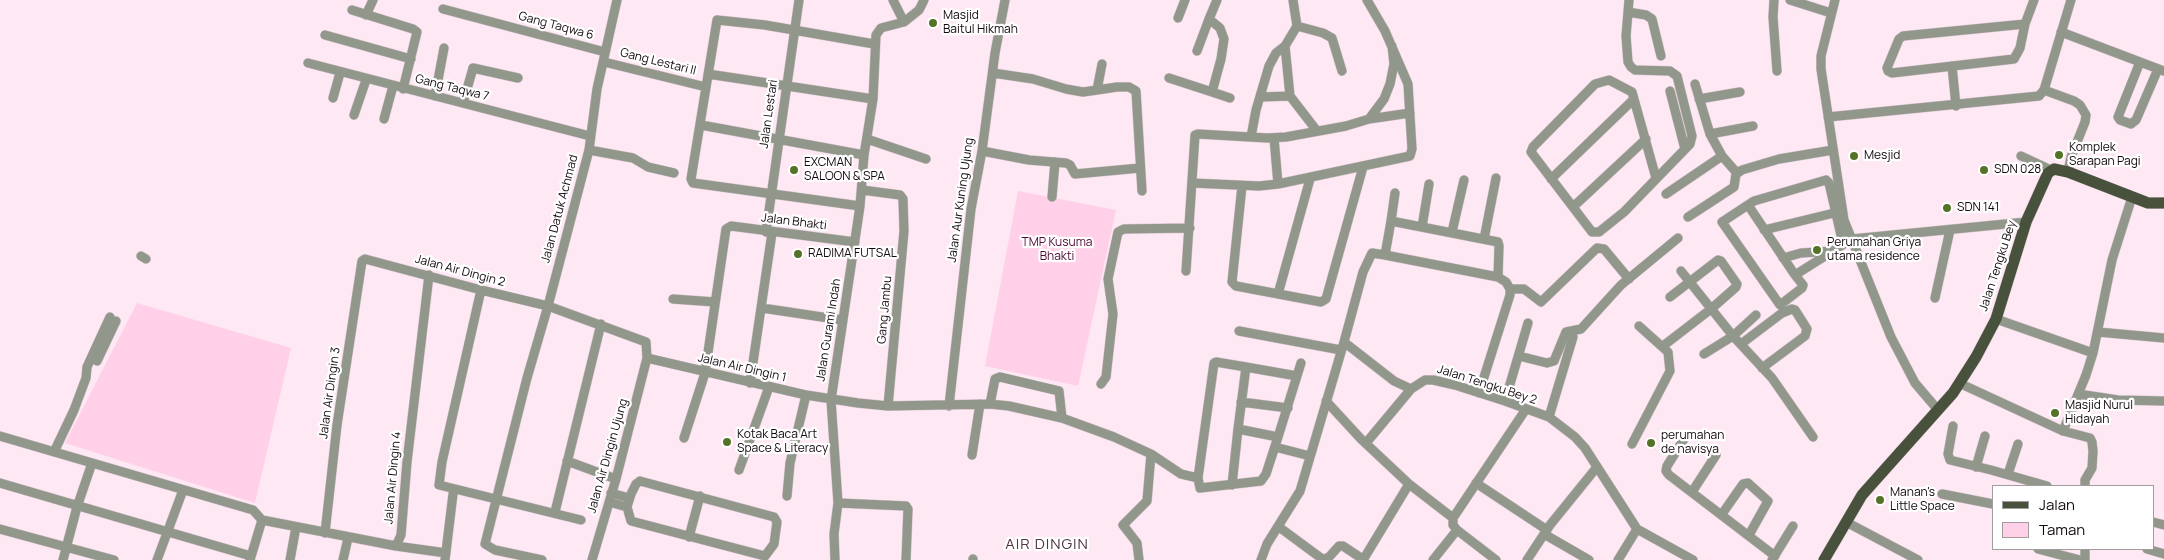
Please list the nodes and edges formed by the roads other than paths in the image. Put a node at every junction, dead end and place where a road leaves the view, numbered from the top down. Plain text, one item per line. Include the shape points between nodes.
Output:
1 (373, 0) edge
2 (617, 0) edge
3 (800, 0) edge
4 (893, 0) edge
5 (923, 0) edge
6 (1005, 0) edge
7 (1185, 0) edge
8 (1217, 0) edge
9 (1293, 0) edge
10 (1368, 0) edge
11 (1629, 0) edge
12 (1774, 0) edge
13 (1790, 0) edge
14 (1835, 0) edge
15 (2034, 0) edge
16 (2071, 0) edge
17 (443, 9) dead end
18 (352, 10) dead end
19 (1628, 12) junction
20 (1831, 13) junction
21 (366, 15) junction
22 (1178, 18) dead end
23 (1209, 19) junction
24 (904, 22) junction
25 (2026, 24) junction
26 (1297, 26) junction
27 (796, 30) junction
28 (2061, 32) junction
29 (325, 35) dead end
30 (874, 44) junction
31 (1285, 46) junction
32 (1392, 46) junction
33 (444, 48) dead end
34 (1197, 51) dead end
35 (606, 52) junction
36 (1661, 56) dead end
37 (411, 59) junction
38 (604, 62) junction
39 (2140, 62) junction
40 (308, 63) dead end
41 (1102, 64) dead end
42 (1952, 66) junction
43 (2161, 70) edge
44 (1777, 71) dead end
45 (1342, 72) dead end
46 (340, 73) junction
47 (993, 73) junction
48 (708, 74) junction
49 (518, 78) dead end
50 (1169, 78) dead end
51 (366, 80) junction
52 (1695, 84) dead end
53 (393, 86) junction
54 (787, 86) junction
55 (706, 87) junction
56 (403, 89) junction
57 (1098, 90) junction
58 (2044, 90) junction
59 (1670, 91) dead end
60 (1212, 92) junction
61 (1740, 92) dead end
62 (435, 96) junction
63 (1290, 96) junction
64 (1262, 97) junction
65 (333, 98) dead end
66 (1230, 98) dead end
67 (873, 99) junction
68 (1634, 99) junction
69 (1699, 99) junction
70 (463, 103) junction
71 (1956, 106) junction
72 (1410, 112) junction
73 (354, 115) dead end
74 (1828, 117) junction
75 (384, 119) dead end
76 (1368, 119) junction
77 (700, 125) junction
78 (1753, 126) dead end
79 (1317, 131) junction
80 (1710, 134) junction
81 (590, 136) junction
82 (1250, 137) junction
83 (1274, 138) junction
84 (867, 139) junction
85 (1646, 139) junction
86 (778, 140) junction
87 (1685, 149) junction
88 (589, 150) junction
89 (1832, 150) junction
90 (982, 151) junction
91 (864, 154) junction
92 (1722, 156) junction
93 (2020, 156) dead end
94 (926, 159) dead end
95 (1055, 162) junction
96 (1363, 167) junction
97 (1140, 168) junction
98 (2051, 170) junction
99 (2068, 172) junction
100 (674, 173) dead end
101 (1736, 173) junction
102 (1496, 178) dead end
103 (1656, 178) junction
104 (1310, 179) junction
105 (1551, 179) junction
106 (1464, 180) dead end
107 (1192, 183) junction
108 (1278, 184) junction
109 (1429, 184) dead end
110 (1242, 186) junction
111 (862, 190) junction
112 (1142, 191) dead end
113 (1395, 193) dead end
114 (771, 194) junction
115 (1666, 194) dead end
116 (1052, 197) dead end
117 (2132, 197) junction
118 (2164, 203) edge
119 (1748, 205) junction
120 (860, 206) junction
121 (1573, 207) junction
122 (1834, 213) junction
123 (1688, 218) dead end
124 (1391, 221) junction
125 (2026, 222) junction
126 (1422, 226) junction
127 (1190, 228) junction
128 (1764, 230) junction
129 (1950, 230) junction
130 (769, 232) junction
131 (1452, 232) junction
132 (1678, 238) dead end
133 (1484, 239) junction
134 (1852, 239) junction
135 (855, 242) junction
136 (1843, 244) junction
137 (1835, 251) junction
138 (1385, 255) junction
139 (1783, 258) junction
140 (365, 259) joint
141 (1186, 271) dead end
142 (1681, 272) dead end
143 (429, 275) junction
144 (1796, 275) junction
145 (1498, 277) junction
146 (1628, 279) junction
147 (1689, 283) junction
148 (1510, 289) junction
149 (481, 290) junction
150 (1278, 294) junction
151 (1670, 297) dead end
152 (1935, 298) dead end
153 (673, 299) dead end
154 (714, 302) junction
155 (548, 306) junction
156 (762, 308) junction
157 (1711, 309) junction
158 (1756, 315) dead end
159 (113, 319) dead end
160 (1996, 319) junction
161 (842, 320) junction
162 (1528, 323) dead end
163 (601, 324) junction
164 (1639, 326) dead end
165 (1238, 332) dead end
166 (2098, 332) junction
167 (1733, 336) junction
168 (1573, 338) dead end
169 (2164, 338) edge
170 (1740, 344) junction
171 (1343, 346) junction
172 (1662, 346) junction
173 (2093, 353) junction
174 (1704, 354) dead end
175 (1519, 356) junction
176 (647, 358) junction
177 (1301, 364) dead end
178 (1246, 367) junction
179 (1762, 368) junction
180 (705, 373) junction
181 (1297, 376) junction
182 (750, 383) junction
183 (1959, 383) junction
184 (1101, 384) dead end
185 (769, 387) junction
186 (1411, 389) junction
187 (1479, 393) junction
188 (2078, 394) junction
189 (806, 396) junction
190 (831, 400) junction
191 (1326, 401) junction
192 (1505, 401) junction
193 (2164, 401) edge
194 (1241, 402) junction
195 (980, 404) junction
196 (990, 404) junction
197 (888, 406) junction
198 (949, 406) junction
199 (1288, 408) junction
200 (1526, 409) junction
201 (1938, 410) junction
202 (1549, 417) junction
203 (1062, 418) junction
204 (1954, 426) dead end
205 (1238, 429) junction
206 (2063, 431) junction
207 (0, 436) edge
208 (1985, 436) dead end
209 (1278, 437) junction
210 (684, 438) dead end
211 (1813, 438) dead end
212 (1684, 439) dead end
213 (1366, 443) junction
214 (1632, 444) dead end
215 (2018, 444) dead end
216 (1275, 447) junction
217 (54, 452) junction
218 (1151, 454) junction
219 (972, 455) dead end
220 (1716, 455) dead end
221 (1310, 456) junction
222 (567, 461) junction
223 (92, 463) junction
224 (1976, 466) junction
225 (1597, 467) junction
226 (739, 470) dead end
227 (2008, 474) junction
228 (1198, 478) junction
229 (616, 479) junction
230 (0, 483) edge
231 (1476, 483) junction
232 (1409, 484) junction
233 (1232, 485) junction
234 (2044, 485) edge
235 (2084, 485) edge
236 (183, 490) junction
237 (1692, 492) junction
238 (453, 494) dead end
239 (1942, 494) dead end
240 (700, 496) junction
241 (787, 496) dead end
242 (610, 498) junction
243 (497, 500) junction
244 (628, 503) junction
245 (838, 503) junction
246 (1992, 504) edge
247 (77, 507) junction
248 (555, 512) junction
249 (1722, 514) junction
250 (1453, 518) junction
251 (262, 520) junction
252 (581, 520) dead end
253 (1848, 523) junction
254 (1793, 526) dead end
255 (296, 527) junction
256 (1279, 527) junction
257 (0, 529) edge
258 (1457, 530) junction
259 (1637, 530) junction
260 (167, 531) junction
261 (1545, 532) junction
262 (325, 533) junction
263 (1749, 535) junction
264 (689, 537) junction
265 (348, 538) junction
266 (396, 546) junction
267 (67, 548) junction
268 (2042, 550) edge
269 (2150, 550) edge
270 (2164, 554) edge
271 (446, 556) edge
272 (251, 558) edge
273 (1773, 558) edge
274 (63, 560) edge
275 (114, 560) edge
276 (157, 560) edge
277 (290, 560) edge
278 (343, 560) edge
279 (542, 560) edge
280 (592, 560) edge
281 (835, 560) edge
282 (906, 560) edge
283 (1138, 560) edge
284 (1260, 560) edge
285 (1363, 560) edge
286 (1433, 560) edge
287 (1496, 560) edge
288 (1527, 560) edge
289 (1590, 560) edge
290 (1618, 560) edge
291 (1693, 560) edge
292 (1825, 560) edge
293 (1918, 560) edge
294 (2080, 560) edge

1 - 21 street
2 - 35 street, Jalan Datuk Achmad
3 - 27 street, Jalan Lestari
4 - 24 street
5 - 24 street via 919,10
6 - 47 street, Jalan Aur Kuning Ujung
7 - 22 street
8 - 23 street
9 - 26 street
10 - 32 street
11 - 19 street
12 - 44 street
13 - 20 street
14 - 20 street
15 - 25 street
16 - 28 street
17 - 35 street, Gang Taqwa 6
18 - 21 street
19 - 36 street via 1652,19
19 - 87 street via 1626,36 1630,67 1640,71 1670,71 1677,76 1692,136
20 - 74 street via 1821,56
21 - 37 street via 415,30
23 - 34 street
23 - 60 street via 1220,28 1224,39
24 - 30 street, Jalan Gurami Indah via 881,28 876,32
25 - 42 street via 2014,59
25 - 42 street via 1903,36 1887,68 1892,73
26 - 31 street
26 - 45 street via 1332,38
27 - 30 street
27 - 48 street via 718,20
27 - 54 street, Jalan Lestari
28 - 39 street
28 - 58 street
29 - 37 street
30 - 67 street, Jalan Gurami Indah
31 - 63 street
31 - 64 street via 1276,53 1270,66
32 - 72 street via 1408,84
32 - 76 street via 1394,64 1390,84 1384,99
33 - 62 street
35 - 38 street, Jalan Datuk Achmad
37 - 56 street
38 - 55 street, Gang Lestari II
38 - 81 street, Jalan Datuk Achmad
39 - 43 street
39 - 43 street via 2118,117 2120,120 2131,124 2136,120
40 - 46 street, Gang Taqwa 7
41 - 57 street
42 - 71 street
46 - 51 street, Gang Taqwa 7
46 - 65 street
47 - 57 street via 1083,92
47 - 90 street, Jalan Aur Kuning Ujung
48 - 54 street
48 - 55 street
49 - 70 street via 473,68
50 - 60 street
51 - 53 street, Gang Taqwa 7
51 - 73 street
52 - 69 street
53 - 56 street, Gang Taqwa 7
53 - 75 street
54 - 67 street
54 - 86 street, Jalan Lestari
55 - 77 street
56 - 62 street, Gang Taqwa 7
57 - 97 street via 1122,87 1136,91
58 - 71 street via 2039,96
58 - 99 street via 2074,100 2086,114
59 - 87 street
60 - 66 street
61 - 69 street
62 - 70 street, Gang Taqwa 7
63 - 64 street
63 - 79 street
64 - 82 street
67 - 84 street, Jalan Gurami Indah
68 - 85 street
68 - 105 street
68 - 105 street via 1632,92 1609,80 1595,84 1532,150 1532,155
69 - 80 street
70 - 81 street, Gang Taqwa 7
71 - 74 street
72 - 76 street
72 - 96 street via 1410,156
74 - 89 street
76 - 79 street
77 - 86 street
77 - 114 street via 691,182
78 - 80 street
79 - 83 street
80 - 92 street
81 - 88 street, Jalan Datuk Achmad
82 - 83 street
82 - 107 street via 1196,134
83 - 108 street
84 - 91 street, Jalan Gurami Indah
84 - 94 street
85 - 103 street
85 - 121 street
86 - 91 street
86 - 114 street, Jalan Lestari
87 - 103 street
88 - 100 street via 633,158 648,167
88 - 155 street, Jalan Datuk Achmad
89 - 101 street via 1779,159
89 - 134 street via 1844,220
90 - 95 street
90 - 198 street, Jalan Aur Kuning Ujung via 971,209
91 - 111 street, Jalan Gurami Indah
92 - 101 street
92 - 115 street
93 - 98 street
95 - 97 street via 1068,164 1075,174
95 - 116 street
96 - 104 street
96 - 150 street via 1325,300 1320,302
97 - 112 street
98 - 99 main road
98 - 125 main road, Jalan Tengku Bey
99 - 117 main road
101 - 123 street via 1734,188
102 - 133 street
103 - 121 street via 1599,232 1592,232
104 - 108 street
104 - 150 street
105 - 121 street
106 - 131 street
107 - 110 street
107 - 127 street
108 - 110 street
109 - 126 street
110 - 150 street via 1231,280 1236,286
111 - 120 street, Jalan Gurami Indah
111 - 197 street, Gang Jambu via 898,194 903,200 904,231
113 - 124 street
114 - 120 street
114 - 130 street, Jalan Lestari
117 - 118 main road via 2148,203
117 - 166 street via 2112,260
119 - 122 street via 1826,180
119 - 128 street
119 - 144 street via 1722,224 1778,305 1802,288
120 - 135 street, Jalan Gurami Indah
122 - 128 street
122 - 136 street
124 - 126 street
124 - 138 street
125 - 129 street
125 - 160 main road, Jalan Tengku Bey
126 - 131 street
127 - 141 street
127 - 184 street via 1124,229 1118,232 1108,279 1113,314 1106,376
128 - 139 street
129 - 134 street
129 - 152 street
130 - 135 street, Jalan Bhakti
130 - 154 street, Jalan Bhakti via 731,226 724,232
130 - 156 street, Jalan Lestari
131 - 133 street
132 - 146 street
133 - 145 street via 1499,244
134 - 136 street
134 - 201 street via 1890,337 1915,383
135 - 161 street, Jalan Gurami Indah
136 - 137 street
137 - 139 street via 1801,253
137 - 144 street
138 - 145 street
138 - 171 street via 1374,253 1369,256
139 - 144 street
140 - 143 street, Jalan Air Dingin 2
140 - 262 street, Jalan Air Dingin 3 via 362,261 337,425
142 - 147 street
143 - 149 street, Jalan Air Dingin 2
143 - 266 street, Jalan Air Dingin 4 via 401,535
145 - 148 street
146 - 148 street via 1601,248 1592,252 1541,302 1524,290
146 - 175 street via 1581,329 1566,332 1554,362
147 - 151 street
147 - 157 street
147 - 157 street via 1718,260 1721,261 1736,287
148 - 187 street
149 - 155 street, Jalan Air Dingin 2
149 - 243 street via 438,484
153 - 154 street
154 - 180 street
155 - 163 street
155 - 243 street, Jalan Datuk Achmad
156 - 161 street
156 - 182 street, Jalan Lestari
157 - 167 street
157 - 172 street
158 - 167 street
159 - 217 street via 87,367 74,410
160 - 173 street
160 - 183 main road, Jalan Tengku Bey
161 - 190 street, Jalan Gurami Indah
162 - 175 street
163 - 176 street via 644,340
163 - 222 street
164 - 172 street
165 - 171 street
166 - 169 street
166 - 173 street
167 - 170 street
167 - 174 street
168 - 202 street
170 - 179 street
170 - 179 street via 1782,313 1795,310 1807,328 1805,336
171 - 186 street
171 - 191 street
172 - 214 street via 1669,353 1670,371
173 - 188 street
175 - 192 street
176 - 180 street, Jalan Air Dingin 1
176 - 229 street, Jalan Air Dingin Ujung
177 - 181 street
178 - 181 street
178 - 194 street
178 - 228 street via 1216,362 1213,365
179 - 211 street
180 - 182 street, Jalan Air Dingin 1
180 - 210 street
181 - 199 street
182 - 185 street, Jalan Air Dingin 1
183 - 201 main road, Jalan Tengku Bey
183 - 206 street
185 - 189 street, Jalan Air Dingin 1
185 - 226 street
186 - 187 street, Jalan Tengku Bey 2 via 1429,379
186 - 213 street
187 - 192 street, Jalan Tengku Bey 2
188 - 193 street via 2118,400
188 - 206 street
189 - 190 street, Jalan Air Dingin 1
189 - 241 street via 790,463
190 - 197 street, Jalan Air Dingin 1
190 - 245 street, Jalan Gurami Indah
191 - 213 street
191 - 221 street
192 - 200 street, Jalan Tengku Bey 2
194 - 199 street
194 - 205 street
195 - 196 street, Jalan Air Dingin 1
195 - 198 street, Jalan Air Dingin 1
195 - 219 street
196 - 203 street, Jalan Air Dingin 1
196 - 203 street via 995,379 1000,377 1059,391
197 - 198 street, Jalan Air Dingin 1
199 - 209 street
200 - 202 street, Jalan Tengku Bey 2
200 - 231 street
201 - 253 main road, Jalan Tengku Bey via 1862,495
202 - 225 street, Jalan Tengku Bey 2 via 1575,437
203 - 218 street, Jalan Air Dingin 1
204 - 224 street via 1948,458
205 - 209 street
205 - 233 street
206 - 235 street via 2090,438 2092,442 2092,468
207 - 217 street
208 - 224 street
209 - 216 street
212 - 237 street via 1666,472
213 - 232 street
215 - 227 street
216 - 221 street
216 - 233 street via 1261,481
217 - 223 street
218 - 228 street, Jalan Air Dingin 1 via 1181,474
218 - 283 street via 1147,501 1123,525 1137,543
220 - 237 street
221 - 256 street via 1300,491
222 - 229 street
222 - 248 street
223 - 236 street
223 - 247 street
224 - 227 street
225 - 259 street, Jalan Tengku Bey 2
225 - 261 street
227 - 234 street
228 - 233 street, Jalan Air Dingin 1 via 1200,488
229 - 242 street, Jalan Air Dingin Ujung
230 - 247 street
231 - 250 street
231 - 261 street
232 - 250 street
232 - 285 street
236 - 251 street via 253,510
236 - 260 street
237 - 249 street
238 - 271 street
239 - 246 street
240 - 244 street via 640,481
240 - 264 street
240 - 264 street via 774,517 777,522 774,544 765,556
242 - 244 street
242 - 280 street, Jalan Air Dingin Ujung
243 - 248 street
243 - 279 street, Jalan Datuk Achmad via 486,544 495,550
244 - 264 street via 631,521
245 - 281 street, Jalan Gurami Indah
245 - 282 street via 906,506
247 - 260 street
247 - 267 street
248 - 252 street
249 - 263 street
249 - 263 street via 1743,484 1748,483 1768,501
250 - 258 street
251 - 255 street
251 - 272 street
253 - 292 main road, Jalan Tengku Bey
253 - 293 street
254 - 273 street
255 - 262 street
255 - 277 street
256 - 284 street
256 - 285 street via 1320,558 1329,557 1343,546
257 - 267 street
258 - 286 street
258 - 287 street
259 - 290 street
259 - 291 street, Jalan Tengku Bey 2
260 - 272 street
260 - 276 street
261 - 288 street
261 - 289 street
262 - 265 street
263 - 273 street
265 - 266 street
265 - 278 street
266 - 271 street
267 - 274 street
267 - 275 street
268 - 294 street
269 - 270 street

